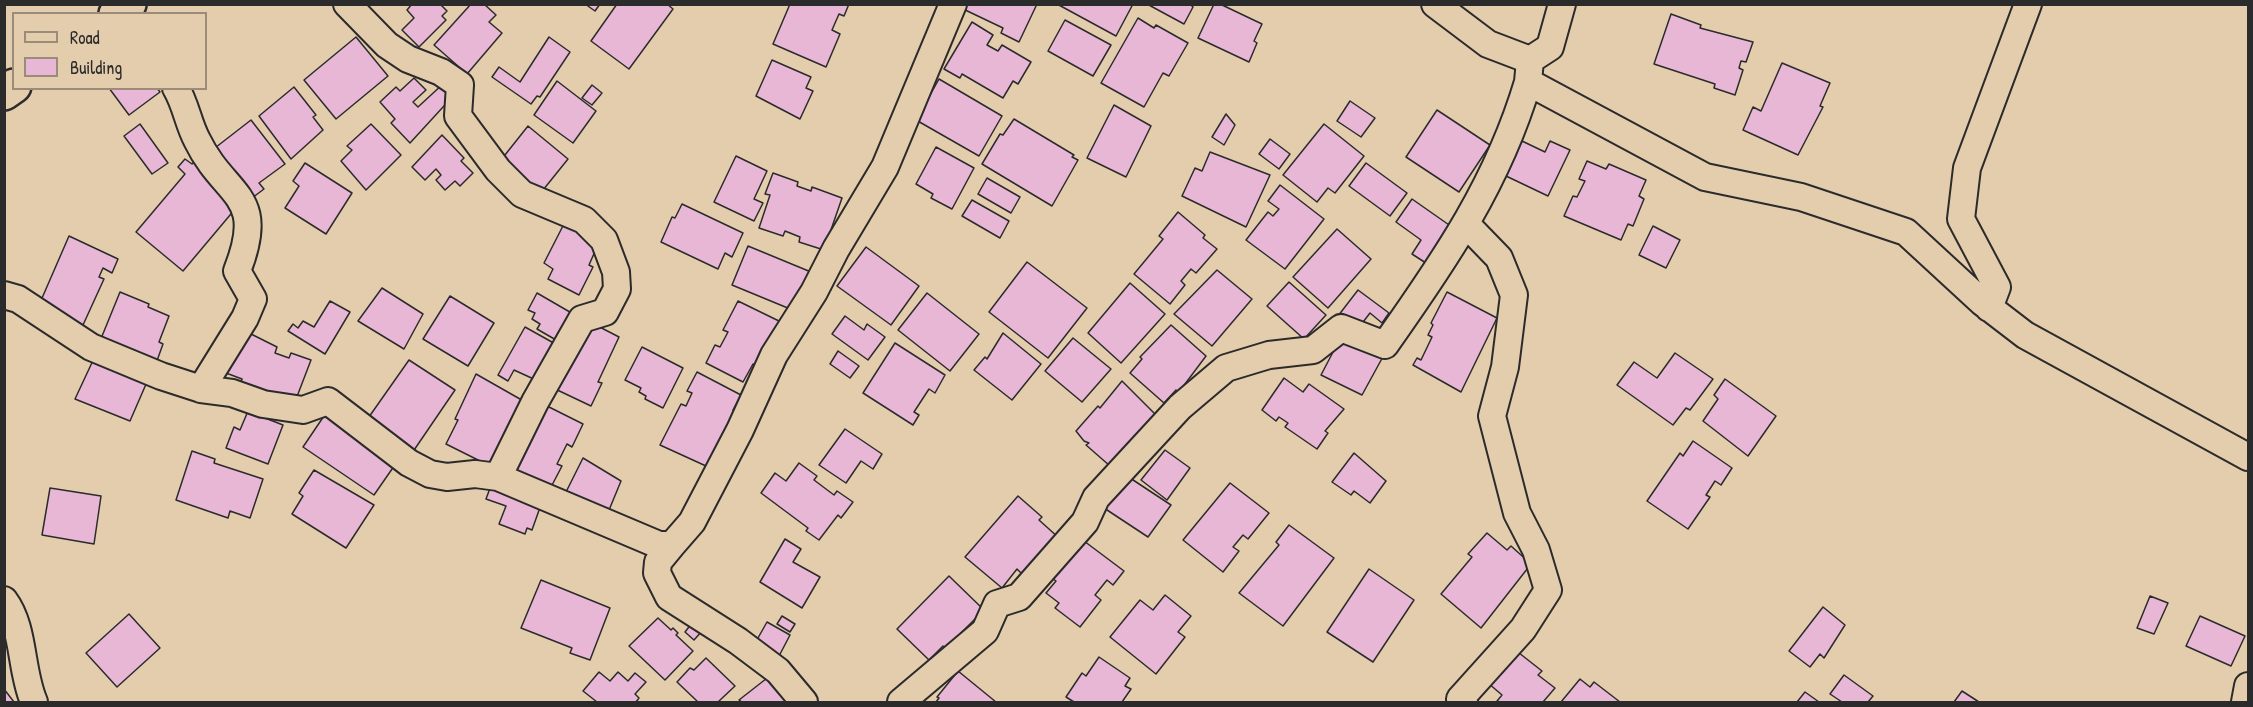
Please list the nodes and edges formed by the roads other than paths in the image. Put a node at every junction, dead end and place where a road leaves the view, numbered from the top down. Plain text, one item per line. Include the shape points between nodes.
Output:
1 (347, 4) edge
2 (952, 4) edge
3 (1435, 4) edge
4 (1562, 4) edge
5 (2028, 4) edge
6 (1529, 71) junction
7 (177, 90) edge
8 (1466, 224) junction
9 (4, 295) edge
10 (1989, 308) junction
11 (201, 389) junction
12 (2248, 457) edge
13 (498, 477) junction
14 (672, 545) junction
15 (4, 600) edge
16 (2248, 687) edge
17 (34, 702) edge
18 (804, 702) edge
19 (901, 702) edge
20 (1464, 702) edge
21 (2245, 702) edge

1 - 13 street via 387,45 460,85 458,116 491,161 522,194 584,220 604,240 616,272 617,289 605,312 582,319
2 - 14 street via 885,167 774,355 692,522
3 - 6 street
4 - 6 street via 1550,47
5 - 10 street via 1966,168 1961,219 1997,287
6 - 8 street via 1517,119
6 - 10 street via 1705,177 1801,197 1906,232
7 - 11 street via 203,151 246,206 249,242 237,271 253,299
8 - 19 street via 1385,345 1341,328 1313,350 1269,356 1226,368 1180,407 1096,498 1086,522 1019,597 998,604 985,631
8 - 20 street via 1499,258 1514,295 1505,367 1492,416 1517,513 1536,550 1548,590 1523,629 1460,699
9 - 11 street via 18,299 91,347
10 - 12 street via 2025,335
11 - 13 street via 303,410 328,401 409,463 430,474
13 - 14 street via 659,545
14 - 18 street via 658,562 657,573 669,597 738,640 778,671
15 - 17 street via 13,611 27,686
16 - 21 street

